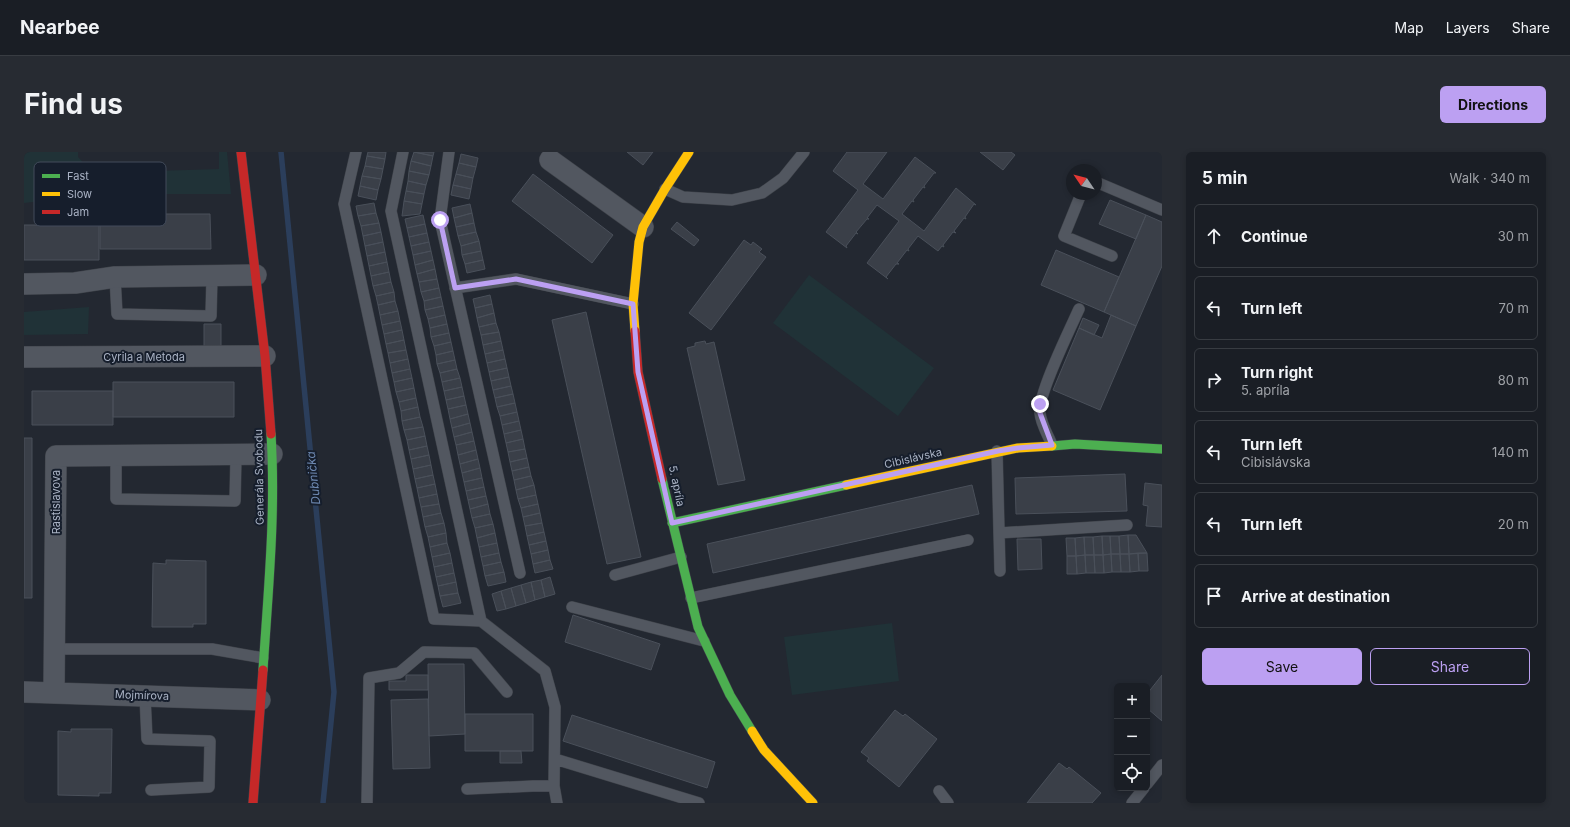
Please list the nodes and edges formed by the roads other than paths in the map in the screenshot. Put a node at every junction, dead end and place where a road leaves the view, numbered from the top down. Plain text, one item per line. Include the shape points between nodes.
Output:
1 (241, 152) edge
2 (356, 152) edge
3 (402, 152) edge
4 (449, 152) edge
5 (689, 152) edge
6 (804, 152) edge
7 (550, 160) dead end
8 (1102, 185) edge
9 (664, 190) junction
10 (1079, 200) edge
11 (1162, 210) edge
12 (641, 235) junction
13 (1112, 256) dead end
14 (256, 275) junction
15 (212, 276) junction
16 (115, 277) junction
17 (24, 284) edge
18 (455, 288) junction
19 (633, 304) junction
20 (1079, 309) dead end
21 (265, 356) junction
22 (24, 357) edge
23 (1052, 445) junction
24 (1162, 449) edge
25 (998, 451) junction
26 (272, 454) junction
27 (116, 455) junction
28 (236, 456) junction
29 (672, 523) junction
30 (1127, 526) dead end
31 (999, 533) junction
32 (968, 540) dead end
33 (681, 558) junction
34 (1000, 571) dead end
35 (520, 573) dead end
36 (615, 575) dead end
37 (691, 598) junction
38 (572, 607) dead end
39 (481, 620) junction
40 (705, 641) junction
41 (55, 649) junction
42 (263, 658) junction
43 (24, 692) edge
44 (54, 692) junction
45 (507, 692) dead end
46 (145, 696) junction
47 (260, 700) junction
48 (555, 759) junction
49 (1162, 765) edge
50 (1150, 780) edge
51 (554, 786) junction
52 (467, 789) dead end
53 (151, 790) dead end
54 (939, 791) dead end
55 (1142, 791) edge
56 (253, 803) edge
57 (367, 803) edge
58 (557, 803) edge
59 (698, 803) edge
60 (813, 803) edge
61 (948, 803) edge
62 (1132, 803) edge

1 - 14 street, Generála Svobodu
2 - 39 lane via 344,204 434,619
3 - 39 lane via 391,211
4 - 18 lane via 440,220
5 - 9 street, 5. apríla
6 - 9 lane via 783,178 762,193 732,200 683,197
7 - 12 street
8 - 11 lane
9 - 12 street, 5. apríla
10 - 13 lane via 1064,236
12 - 19 street, 5. apríla
14 - 15 street
14 - 21 street, Generála Svobodu
15 - 16 street
15 - 16 lane via 211,316 117,314
16 - 17 street via 75,283
18 - 19 lane via 516,279
18 - 35 lane
19 - 29 street, 5. apríla via 638,372
20 - 23 lane via 1040,404 1040,413
21 - 22 street, Cyrila a Metoda
21 - 26 street, Generála Svobodu
23 - 24 street, Cibislávska
23 - 25 street, Cibislávska
25 - 29 street, Cibislávska
25 - 31 lane
26 - 28 street, Rastislavova
26 - 42 street, Generála Svobodu via 271,553
27 - 28 street, Rastislavova
27 - 28 lane via 116,499 235,501
27 - 41 street, Rastislavova via 56,456
29 - 33 street, 5. apríla
30 - 31 lane
31 - 34 lane
32 - 37 lane
33 - 36 lane
33 - 37 street, 5. apríla
37 - 40 street, 5. apríla via 698,627
38 - 40 lane
39 - 48 lane via 545,671 555,707
40 - 60 street, 5. apríla via 730,695 764,750
41 - 42 lane via 212,649
41 - 44 street, Rastislavova
42 - 47 street, Generála Svobodu
43 - 44 street, Mojmírova
44 - 46 street, Mojmírova
45 - 57 lane via 474,653 424,652 399,673 369,678
46 - 47 street, Mojmírova
46 - 53 lane via 147,739 210,741 209,787
47 - 56 street, Generála Svobodu
48 - 51 lane
48 - 59 lane
49 - 50 lane
51 - 52 lane
51 - 58 lane
54 - 61 lane
55 - 62 lane

